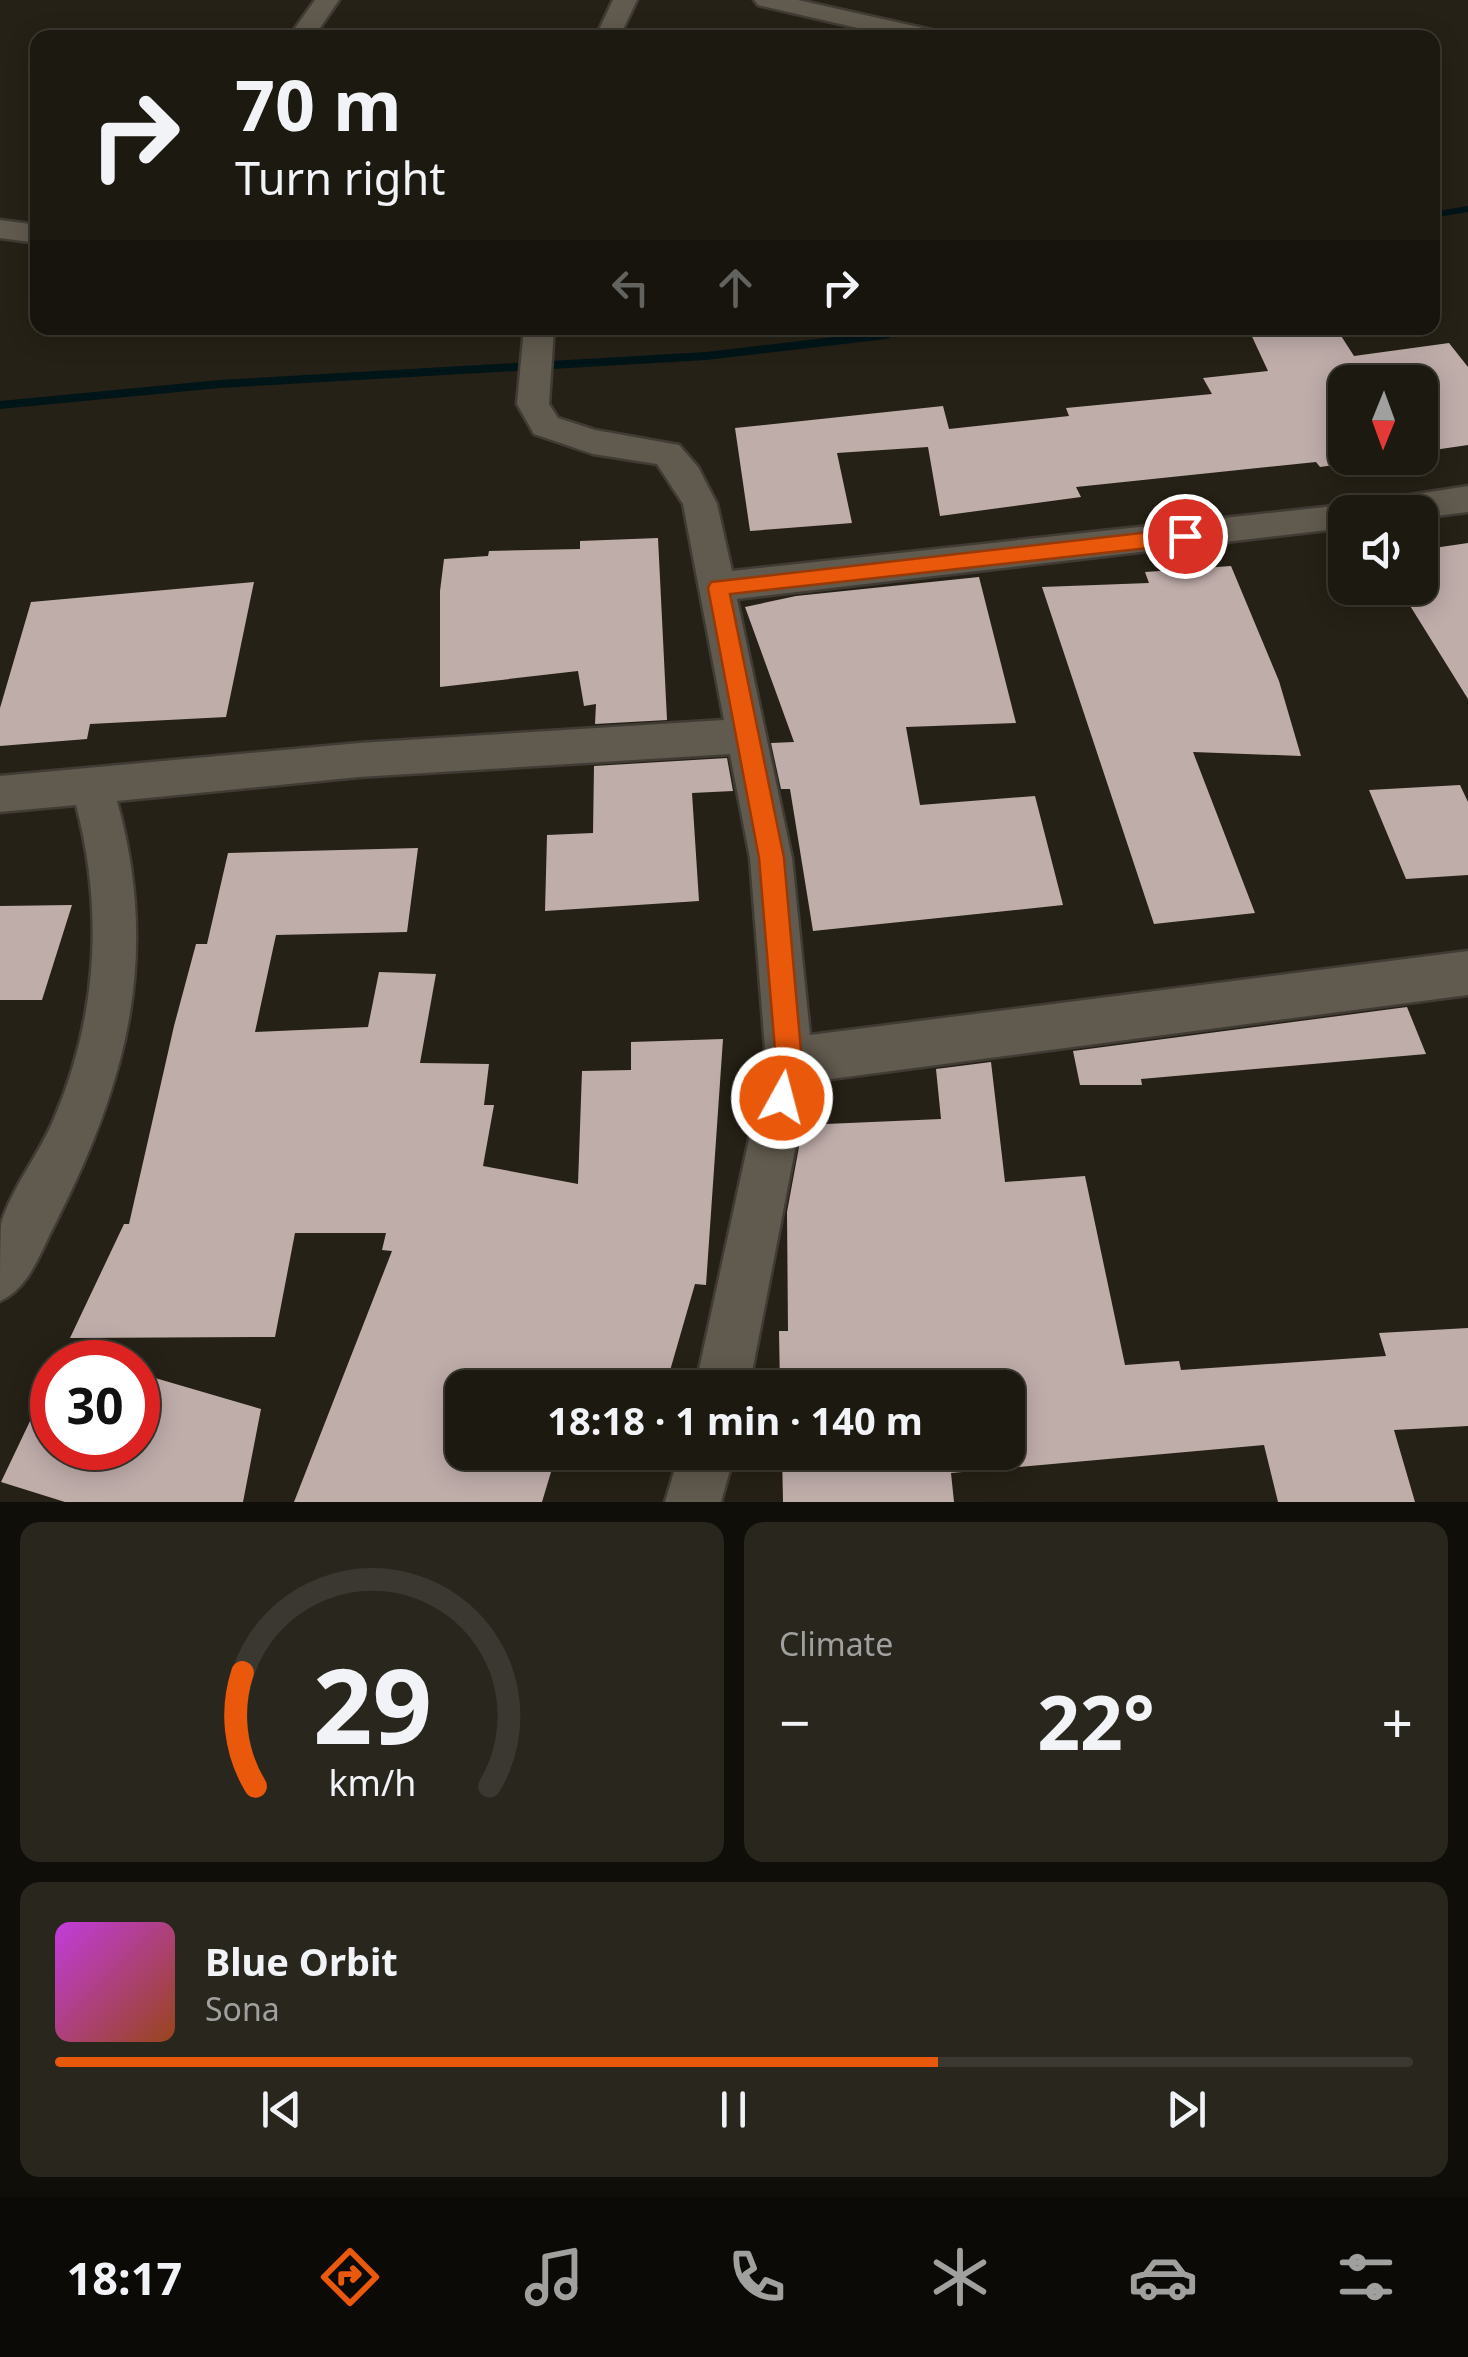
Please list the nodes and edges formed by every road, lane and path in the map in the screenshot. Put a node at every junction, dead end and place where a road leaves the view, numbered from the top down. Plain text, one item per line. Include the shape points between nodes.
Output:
1 (327, 0) edge
2 (624, 0) edge
3 (766, 0) edge
4 (306, 30) edge
5 (611, 30) edge
6 (900, 30) edge
7 (0, 229) edge
8 (30, 233) edge
9 (539, 335) edge
10 (1468, 499) edge
11 (1438, 503) edge
12 (1328, 517) edge
13 (718, 588) junction
14 (747, 736) junction
15 (92, 785) junction
16 (0, 794) edge
17 (1468, 972) edge
18 (789, 1062) junction
19 (0, 1275) edge
20 (726, 1370) edge
21 (703, 1470) edge
22 (693, 1502) edge

1 - 4 street
2 - 5 street
3 - 6 street
7 - 8 street
9 - 13 street via 533,404 546,426 667,454 700,504
10 - 11 street
12 - 13 street
13 - 14 street
14 - 15 street
14 - 18 street via 772,858
15 - 16 street
15 - 19 street via 113,875 114,998 90,1097
17 - 18 street
18 - 20 street
21 - 22 street

